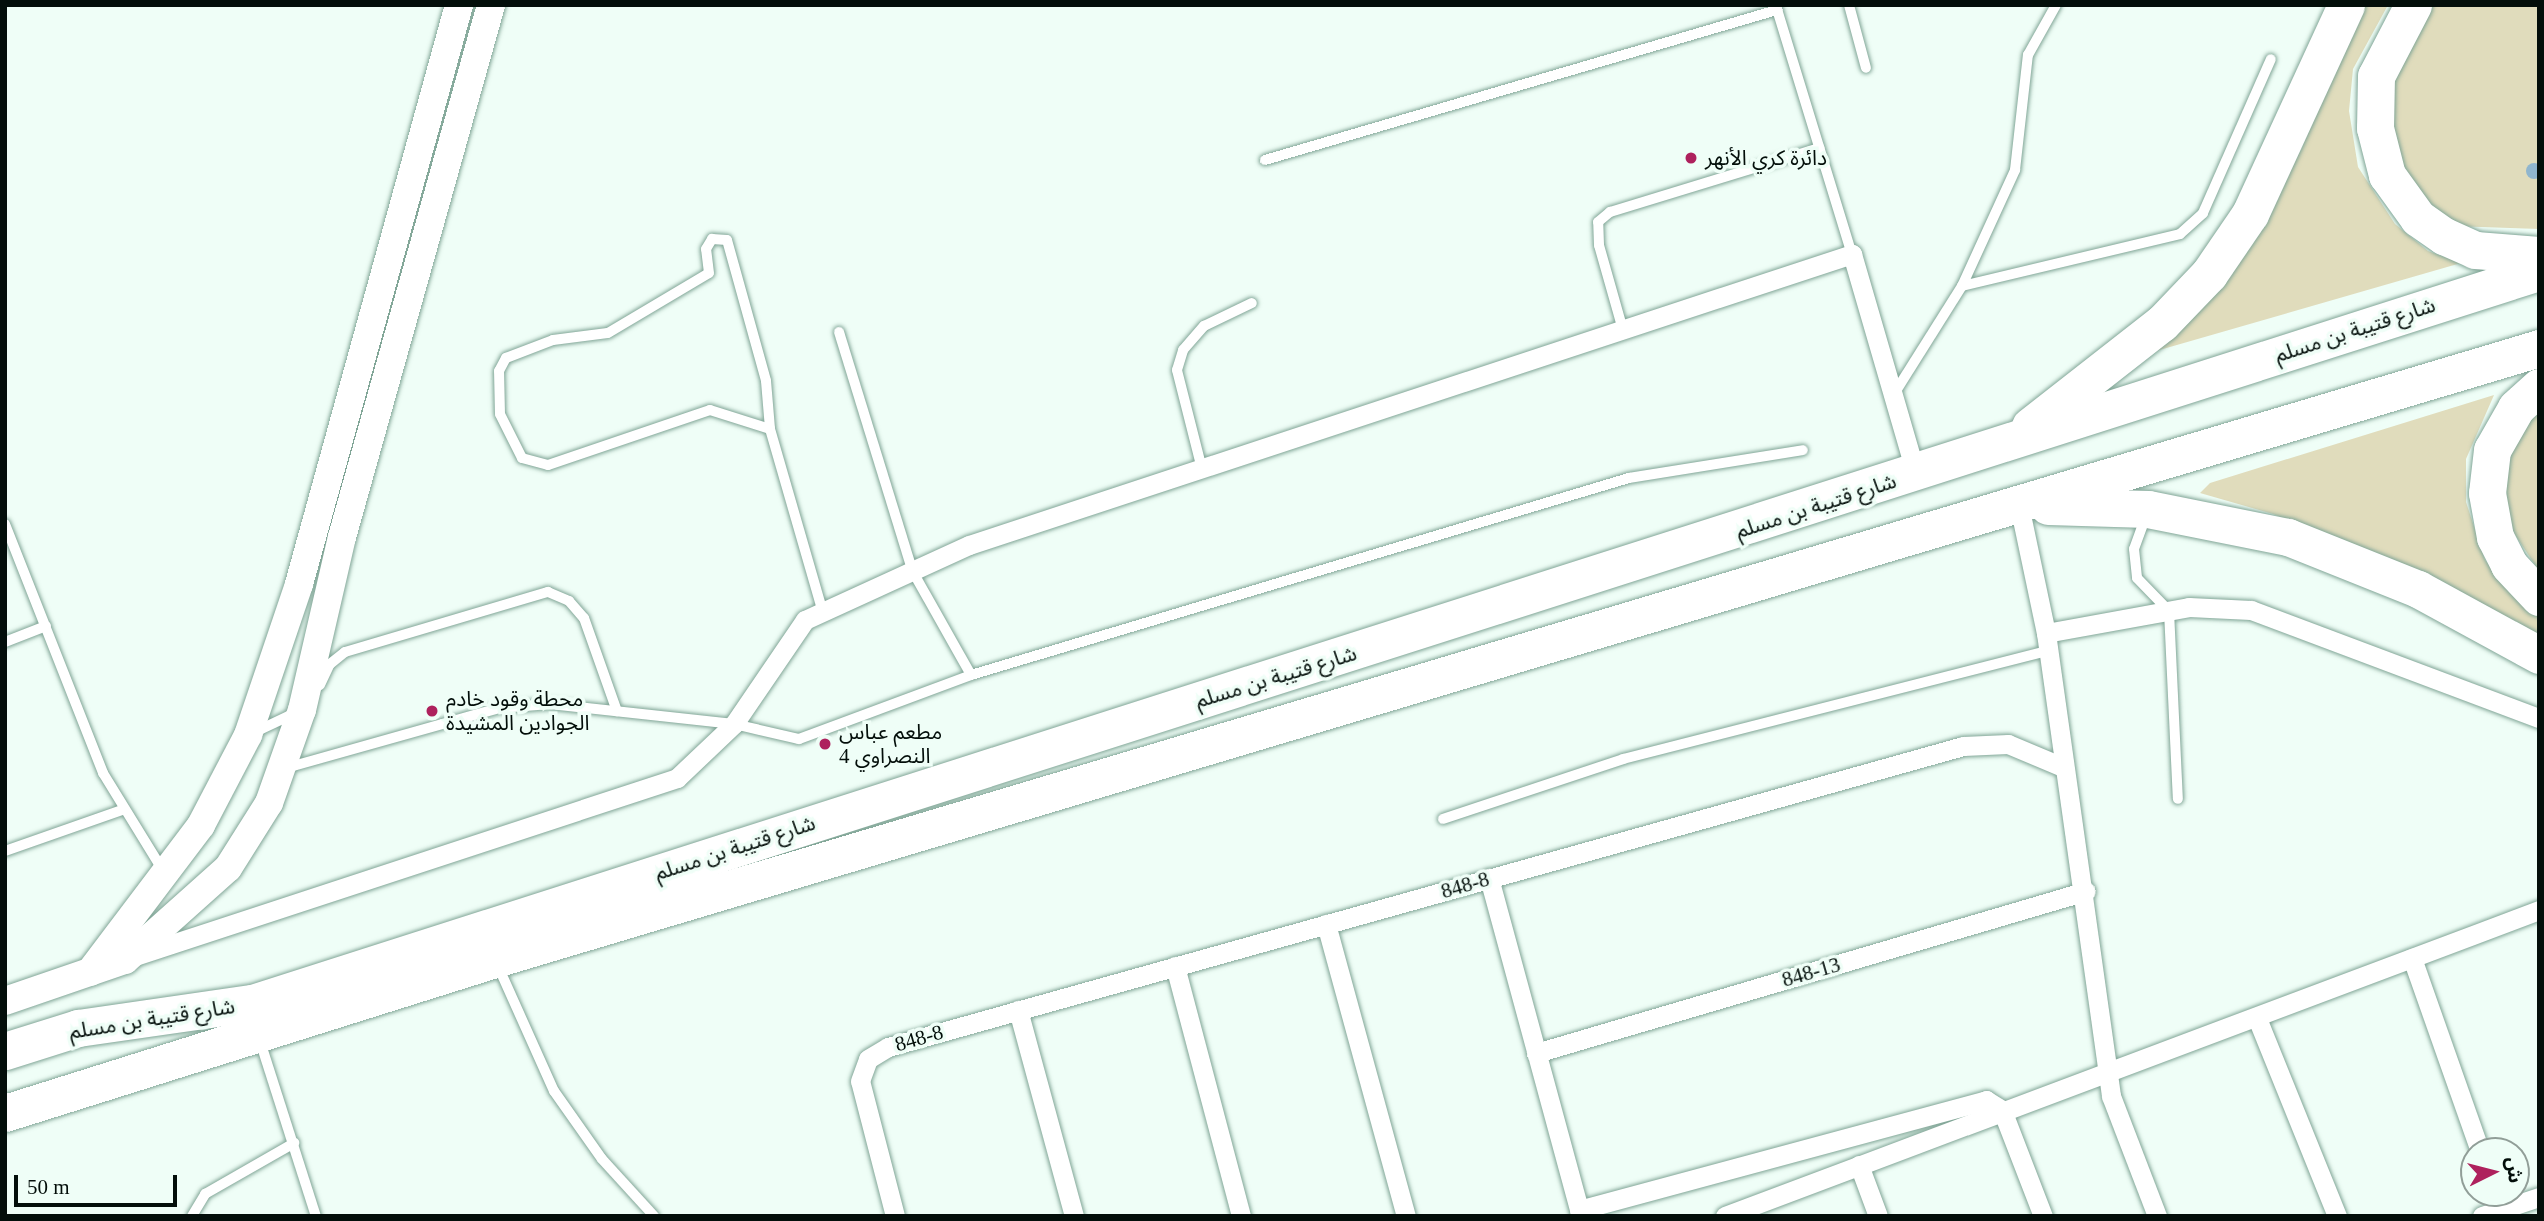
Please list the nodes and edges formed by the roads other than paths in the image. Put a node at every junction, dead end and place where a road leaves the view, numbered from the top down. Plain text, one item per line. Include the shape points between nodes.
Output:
1 (459, 5) edge
2 (491, 5) edge
3 (1849, 5) edge
4 (2056, 5) edge
5 (2346, 5) edge
6 (2413, 5) edge
7 (1776, 8) edge
8 (2271, 60) dead end
9 (1866, 68) dead end
10 (1819, 148) junction
11 (1265, 160) dead end
12 (1852, 254) junction
13 (2539, 255) edge
14 (2539, 272) edge
15 (1962, 286) junction
16 (1252, 303) dead end
17 (1623, 331) junction
18 (839, 332) dead end
19 (2539, 348) edge
20 (2539, 387) edge
21 (1894, 394) junction
22 (770, 429) junction
23 (1998, 448) junction
24 (1803, 450) dead end
25 (1202, 469) junction
26 (1916, 475) junction
27 (2019, 505) junction
28 (2148, 509) junction
29 (5, 524) edge
30 (913, 572) junction
31 (2539, 597) edge
32 (2169, 611) junction
33 (823, 613) junction
34 (46, 626) junction
35 (5, 642) edge
36 (2047, 642) junction
37 (2531, 652) edge
38 (971, 675) junction
39 (302, 710) junction
40 (617, 711) junction
41 (2539, 718) edge
42 (734, 724) junction
43 (248, 735) junction
44 (2063, 767) junction
45 (285, 768) junction
46 (2178, 799) dead end
47 (122, 810) junction
48 (1443, 818) dead end
49 (5, 851) edge
50 (167, 875) junction
51 (1489, 878) junction
52 (2086, 891) junction
53 (2539, 910) edge
54 (1326, 924) junction
55 (2412, 958) junction
56 (495, 959) junction
57 (125, 960) junction
58 (1175, 966) junction
59 (90, 972) junction
60 (5, 1001) edge
61 (1018, 1010) junction
62 (2258, 1018) junction
63 (258, 1034) junction
64 (5, 1051) edge
65 (1536, 1053) junction
66 (2108, 1075) junction
67 (2002, 1110) junction
68 (5, 1113) edge
69 (2475, 1137) edge
70 (294, 1143) junction
71 (1859, 1165) junction
72 (1747, 1212) edge
73 (1580, 1213) edge
74 (192, 1216) edge
75 (316, 1216) edge
76 (654, 1216) edge
77 (895, 1216) edge
78 (1074, 1216) edge
79 (1241, 1216) edge
80 (1406, 1216) edge
81 (1725, 1216) edge
82 (1878, 1216) edge
83 (2043, 1216) edge
84 (2157, 1216) edge
85 (2337, 1216) edge

1 - 43 street via 299,584
2 - 39 street via 342,537
3 - 9 lane
4 - 15 lane via 2028,55 2015,170
5 - 23 highway via 2250,214 2209,274 2162,323
6 - 13 highway via 2380,59 2375,128 2387,175 2418,218 2475,250
7 - 10 lane
7 - 11 lane
8 - 15 lane via 2203,213 2180,233
10 - 12 lane
10 - 17 lane via 1610,212 1598,222 1598,246
12 - 17 street
12 - 21 street
14 - 23 highway, شارع قتيبة بن مسلم
15 - 21 lane
16 - 25 lane via 1204,326 1184,350 1177,370
17 - 25 street
18 - 30 lane
19 - 27 highway, شارع قتيبة بن مسلم
20 - 31 highway via 2516,408 2492,450 2487,493 2495,537 2509,565
21 - 26 street
22 - 22 lane via 766,381 727,240 712,239 706,249 709,273 608,333 553,340 506,358 499,371 500,414 522,458 548,465 710,410
22 - 33 lane
23 - 26 highway, شارع قتيبة بن مسلم
24 - 38 lane via 1629,478
25 - 30 street via 969,545
26 - 64 highway, شارع قتيبة بن مسلم via 252,1003 78,1028
27 - 28 highway
27 - 36 street
27 - 56 highway, شارع قتيبة بن مسلم
28 - 32 lane via 2134,549 2137,578
28 - 37 highway via 2242,524 2353,561
29 - 34 lane
30 - 33 street
30 - 38 lane
32 - 36 street
32 - 41 street via 2210,606 2261,612
32 - 46 lane
33 - 42 street via 806,620
34 - 35 lane
34 - 47 lane
36 - 44 street
36 - 48 lane via 1623,759
38 - 42 lane via 799,739
39 - 40 lane via 330,664 345,652 548,592 569,601 584,618
39 - 43 lane
39 - 45 street
40 - 42 lane
40 - 45 lane via 550,704 500,708
42 - 57 street via 677,778
43 - 50 street
44 - 51 street, 848-8 via 2008,744 1977,743
44 - 52 street
45 - 57 street via 228,868
47 - 49 lane
47 - 50 lane
50 - 59 street
51 - 54 street, 848-8
51 - 65 street
52 - 65 street, 848-13
52 - 66 street
53 - 55 street
54 - 58 street, 848-8
54 - 80 street
55 - 62 street
55 - 69 street
56 - 63 highway, شارع قتيبة بن مسلم
56 - 76 lane via 554,1091 602,1159
57 - 59 street
58 - 61 street, 848-8
58 - 79 street
59 - 60 street
61 - 77 street, 848-8 via 888,1047 868,1059 861,1092
61 - 78 street
62 - 66 street
62 - 85 street
63 - 68 highway, شارع قتيبة بن مسلم
63 - 70 lane
65 - 73 street
66 - 67 street
66 - 84 street via 2122,1138
67 - 71 street
67 - 73 street via 1986,1100 1965,1101
67 - 83 street
70 - 74 lane via 205,1194
70 - 75 lane
71 - 72 street
71 - 82 street
72 - 81 street

